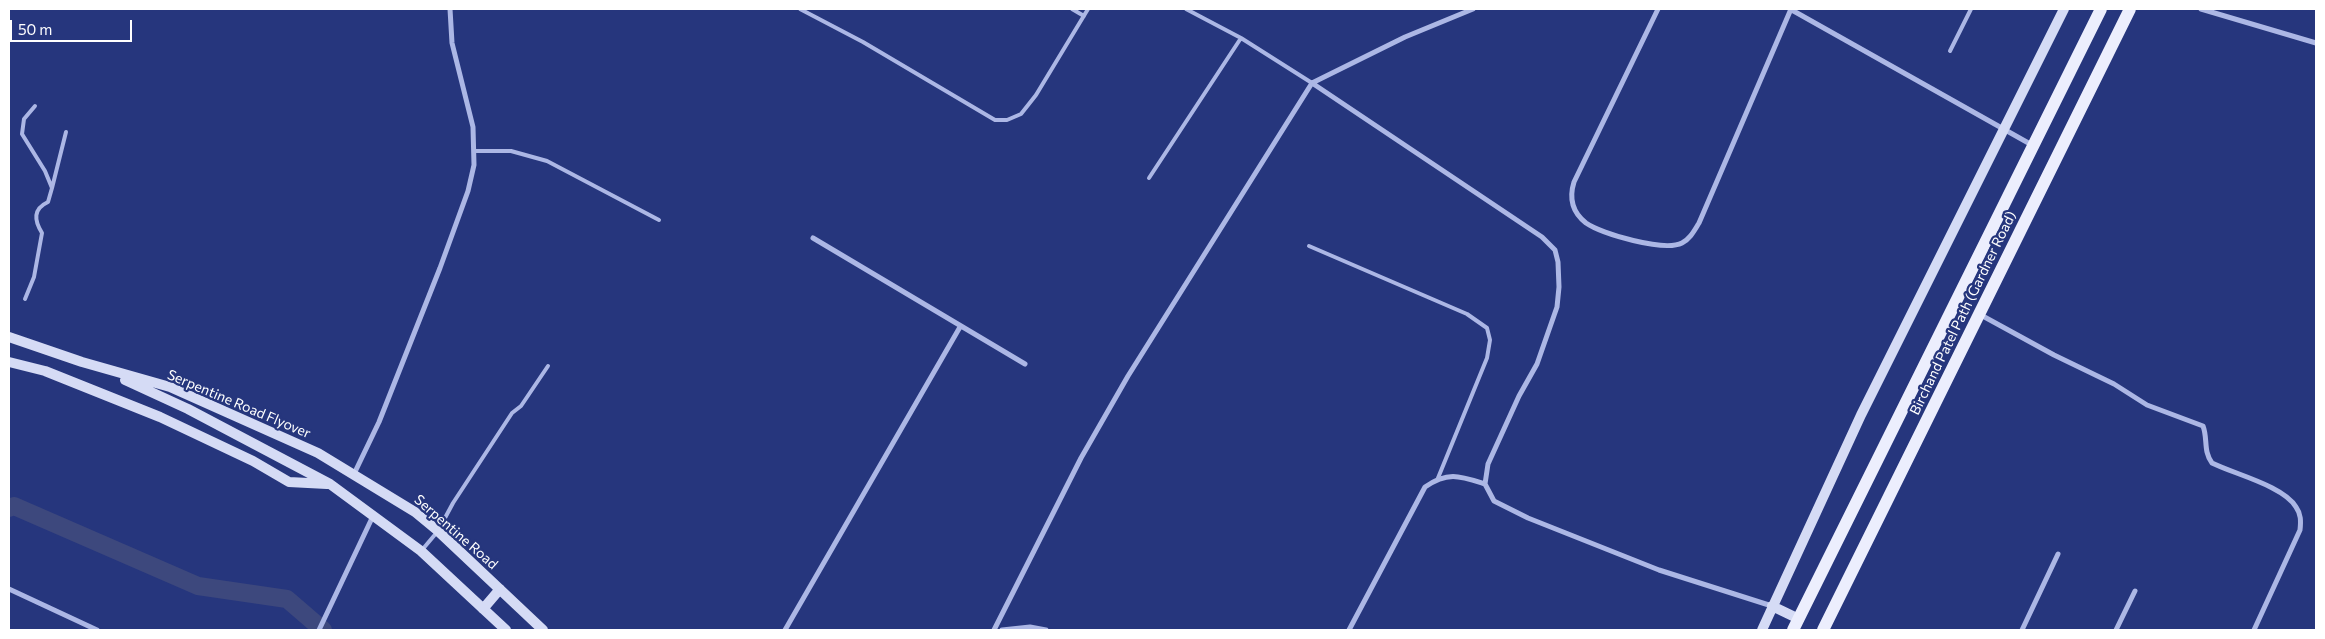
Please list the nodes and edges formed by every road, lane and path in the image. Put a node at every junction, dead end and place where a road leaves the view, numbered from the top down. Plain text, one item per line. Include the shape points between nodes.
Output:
1 (450, 9) edge
2 (800, 9) edge
3 (1072, 9) edge
4 (1088, 9) edge
5 (1186, 9) edge
6 (1473, 9) edge
7 (1658, 9) edge
8 (1790, 9) edge
9 (1971, 9) edge
10 (2064, 9) edge
11 (2101, 9) edge
12 (2130, 9) edge
13 (2200, 9) edge
14 (1084, 16) junction
15 (1241, 38) junction
16 (2316, 43) edge
17 (1950, 51) dead end
18 (1312, 83) junction
19 (35, 106) dead end
20 (2003, 129) junction
21 (66, 132) dead end
22 (2032, 145) junction
23 (474, 151) junction
24 (1148, 178) dead end
25 (52, 188) junction
26 (659, 220) dead end
27 (813, 238) dead end
28 (1309, 246) dead end
29 (25, 299) dead end
30 (1979, 314) junction
31 (960, 327) junction
32 (9, 330) edge
33 (9, 338) edge
34 (9, 362) edge
35 (1024, 364) dead end
36 (548, 366) dead end
37 (342, 467) joint
38 (354, 474) junction
39 (1438, 478) junction
40 (330, 484) junction
41 (1485, 484) junction
42 (373, 515) junction
43 (438, 531) junction
44 (421, 552) junction
45 (2058, 554) dead end
46 (9, 589) edge
47 (500, 589) junction
48 (2135, 591) dead end
49 (1772, 606) junction
50 (483, 609) junction
51 (1796, 624) edge
52 (97, 630) edge
53 (319, 630) edge
54 (506, 630) edge
55 (543, 630) edge
56 (784, 630) edge
57 (994, 630) edge
58 (1002, 630) edge
59 (1046, 630) edge
60 (1349, 630) edge
61 (1762, 630) edge
62 (1823, 630) edge
63 (2022, 630) edge
64 (2116, 630) edge
65 (2254, 630) edge

1 - 23 street via 452,43 473,127
2 - 14 lane via 995,120 1008,120 1021,114
3 - 14 lane
4 - 14 lane
5 - 15 lane
6 - 18 street via 1405,37
7 - 8 street via 1570,196 1574,209 1586,222 1622,237 1669,246 1681,244 1699,223
8 - 20 street
9 - 17 lane
10 - 20 main road
11 - 22 main road, Birchand Patel Path (Gardner Road)
12 - 30 main road, Birchand Patel Path (Gardner Road)
13 - 16 street
15 - 18 lane
15 - 24 lane
18 - 41 street via 1542,237 1554,250 1560,287 1555,315 1537,364 1494,448
18 - 57 street via 1128,376 1085,450
19 - 25 lane via 24,119 22,134
20 - 22 street
20 - 49 main road via 1861,415
21 - 25 lane
22 - 51 main road, Birchand Patel Path (Gardner Road)
23 - 26 lane via 511,151 547,161
23 - 38 street via 468,191 456,225 379,422
25 - 29 lane via 48,202 36,214 42,233 34,277
27 - 31 street
28 - 39 lane via 1466,314 1487,328 1490,340 1487,358
30 - 62 main road, Birchand Patel Path (Gardner Road)
30 - 65 street via 2114,384 2147,405 2203,426 2205,448 2212,463 2284,494 2295,504 2300,513 2300,530
31 - 35 street
31 - 56 street
32 - 40 main road, Serpentine Road Flyover via 188,408
33 - 37 main road, Serpentine Road Flyover via 170,387 318,453
34 - 40 main road via 45,371 160,417 253,461 289,482
36 - 43 lane via 521,406 512,413
37 - 38 main road, Serpentine Road
38 - 43 main road, Serpentine Road via 415,512
39 - 41 street via 1460,476
39 - 60 street via 1425,487
40 - 42 main road, Serpentine Road Flyover
41 - 49 street via 1494,502 1528,518 1659,570
42 - 44 main road, Serpentine Road Flyover
42 - 53 street
43 - 44 lane
43 - 47 main road, Serpentine Road
44 - 50 main road, Serpentine Road Flyover
45 - 63 street
46 - 52 street
47 - 50 main road
47 - 55 main road, Serpentine Road
48 - 64 street
49 - 51 main road
49 - 61 main road
50 - 54 main road, Serpentine Road Flyover
58 - 59 street via 1030,627

